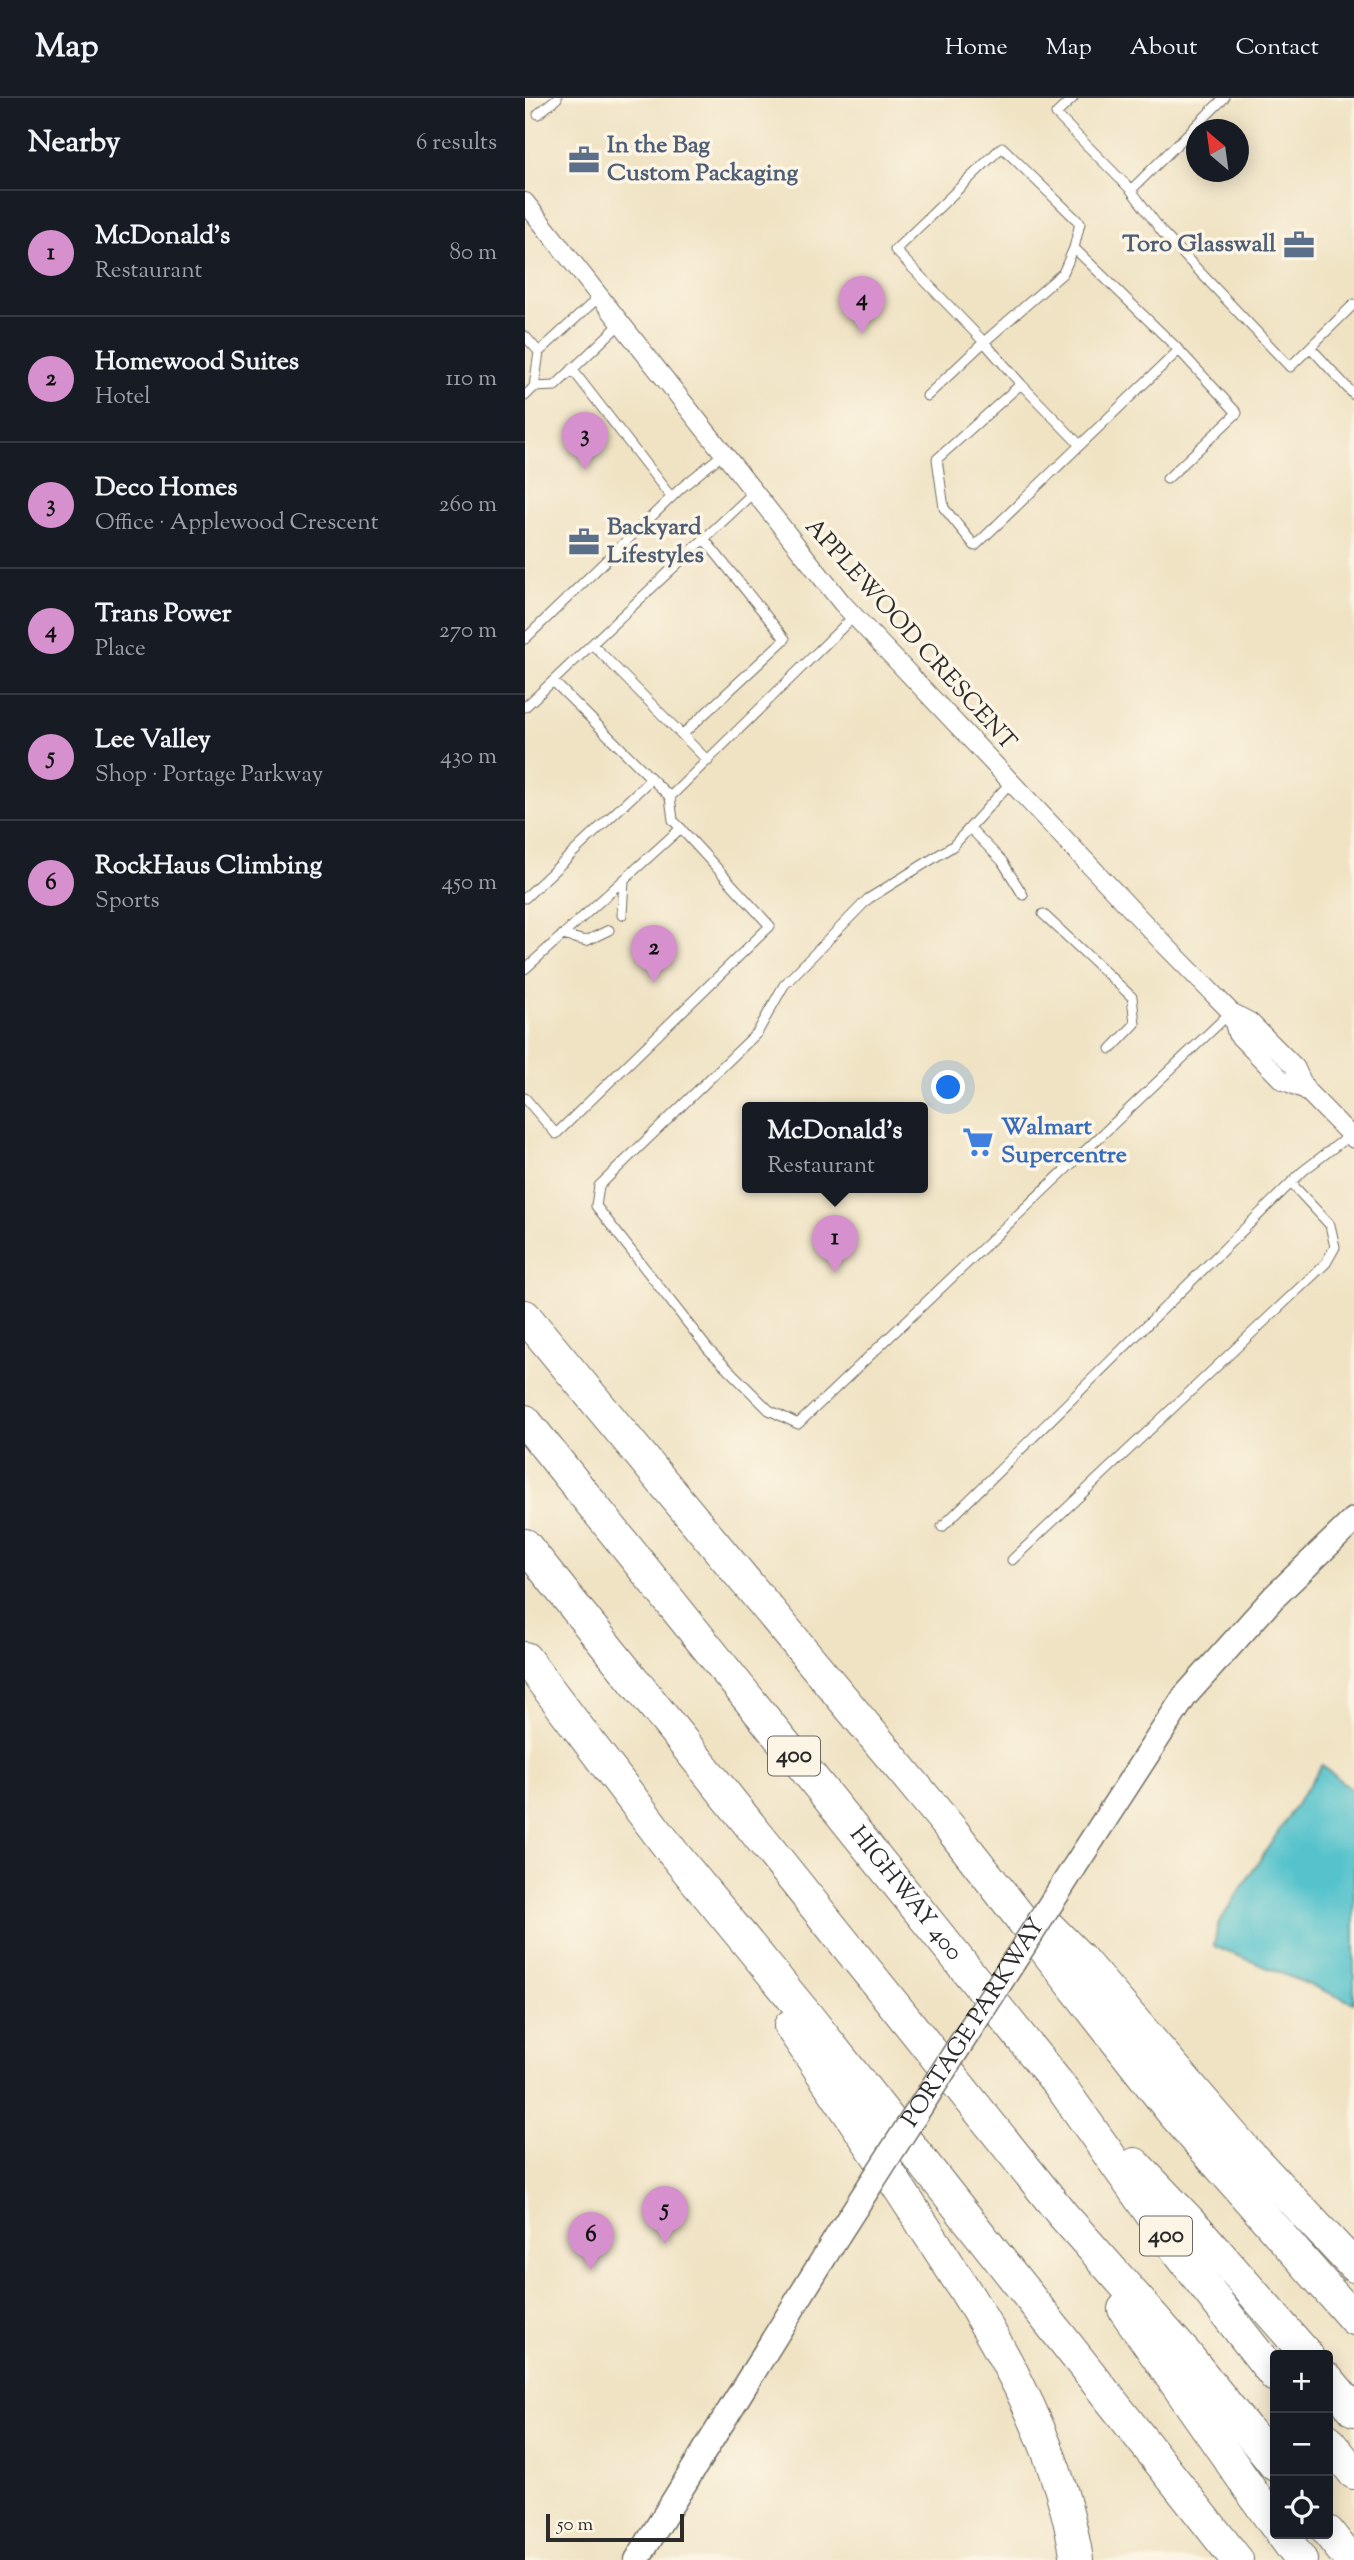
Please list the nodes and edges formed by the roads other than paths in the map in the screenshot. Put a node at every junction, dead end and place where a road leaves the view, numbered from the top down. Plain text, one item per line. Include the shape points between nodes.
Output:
1 (557, 98) edge
2 (1073, 98) edge
3 (1224, 98) edge
4 (538, 114) dead end
5 (1131, 190) junction
6 (525, 202) edge
7 (1074, 248) junction
8 (599, 297) junction
9 (1354, 304) edge
10 (620, 324) junction
11 (525, 336) edge
12 (984, 342) junction
13 (1310, 347) junction
14 (1179, 350) junction
15 (539, 352) junction
16 (572, 369) junction
17 (1021, 384) junction
18 (534, 387) junction
19 (1354, 395) edge
20 (525, 396) edge
21 (927, 397) dead end
22 (1080, 445) junction
23 (723, 454) junction
24 (1167, 479) dead end
25 (753, 493) junction
26 (671, 497) junction
27 (705, 540) junction
28 (854, 616) junction
29 (525, 639) edge
30 (592, 644) junction
31 (552, 681) junction
32 (525, 707) edge
33 (682, 735) junction
34 (708, 761) junction
35 (651, 779) junction
36 (1010, 783) junction
37 (670, 797) junction
38 (681, 828) junction
39 (969, 828) junction
40 (624, 880) junction
41 (1023, 895) dead end
42 (525, 898) edge
43 (1043, 914) dead end
44 (622, 915) dead end
45 (609, 930) dead end
46 (562, 935) junction
47 (525, 969) edge
48 (1231, 1012) junction
49 (1111, 1049) dead end
50 (525, 1098) edge
51 (1352, 1137) edge
52 (1291, 1184) junction
53 (525, 1316) edge
54 (525, 1421) edge
55 (1354, 1520) edge
56 (941, 1527) dead end
57 (525, 1545) edge
58 (1012, 1560) dead end
59 (525, 1658) edge
60 (951, 1829) junction
61 (674, 1854) junction
62 (1063, 2091) junction
63 (1062, 2214) junction
64 (1354, 2266) edge
65 (1354, 2319) edge
66 (1303, 2350) edge
67 (1270, 2370) edge
68 (1333, 2385) edge
69 (1354, 2410) edge
70 (1333, 2446) edge
71 (1270, 2459) edge
72 (1354, 2473) edge
73 (1270, 2518) edge
74 (1333, 2538) edge
75 (1286, 2539) edge
76 (637, 2560) edge
77 (1077, 2560) edge
78 (1237, 2560) edge
79 (1301, 2560) edge
80 (1350, 2560) edge

1 - 4 lane
2 - 5 lane via 1056,114
3 - 5 lane
5 - 13 lane via 1163,233 1290,367
6 - 8 street, APPLEWOOD CRESCENT
7 - 12 lane via 1063,272
7 - 12 lane via 1080,223 1003,147 895,250
7 - 14 lane
8 - 10 street, APPLEWOOD CRESCENT
8 - 15 lane
9 - 13 lane
10 - 16 lane
10 - 23 street, APPLEWOOD CRESCENT
11 - 15 lane
12 - 17 lane
12 - 21 lane
13 - 19 lane
14 - 22 lane
14 - 24 lane via 1237,413
15 - 18 lane
16 - 18 lane via 555,386
16 - 26 lane
17 - 22 lane
17 - 22 lane via 937,459 944,508 975,546
18 - 20 lane
23 - 25 street, APPLEWOOD CRESCENT
23 - 26 lane
25 - 27 lane
25 - 28 street, APPLEWOOD CRESCENT
26 - 29 lane
27 - 30 lane
27 - 33 lane via 785,639
28 - 34 lane
28 - 36 street, APPLEWOOD CRESCENT
30 - 31 lane
30 - 33 lane
31 - 32 lane
31 - 35 lane
33 - 34 lane
34 - 37 lane
35 - 37 lane
35 - 42 lane
36 - 39 lane
36 - 48 street, APPLEWOOD CRESCENT
37 - 38 lane via 673,820
38 - 40 lane
38 - 50 lane via 770,926 556,1134
39 - 41 lane via 1002,861
39 - 48 lane via 953,846 868,899 784,985 757,1034 599,1186 596,1206 708,1349 768,1410 797,1424
40 - 44 lane
40 - 46 lane
43 - 49 lane via 1132,997 1135,1024
45 - 46 lane via 586,941
46 - 47 lane
48 - 51 street, APPLEWOOD CRESCENT via 1250,1022 1294,1067 1306,1090
51 - 52 lane
52 - 56 lane
52 - 58 lane via 1330,1225 1335,1247 1326,1263
53 - 60 highway
54 - 62 highway, HIGHWAY 400 / 400
55 - 76 street, PORTAGE PARKWAY, bridge via 1274,1597 1185,1696 838,2235
57 - 63 highway, 400
59 - 61 highway
60 - 64 highway via 1079,1957 1246,2151
60 - 65 highway via 1172,2112
61 - 77 highway via 845,2105 1012,2369 1051,2460 1070,2519
61 - 78 highway
62 - 66 highway via 1205,2238
62 - 67 highway, HIGHWAY 400 / 400 via 1185,2262
63 - 71 highway, 400 via 1193,2362
63 - 73 highway
68 - 69 highway
70 - 72 highway
74 - 80 highway
75 - 79 highway

